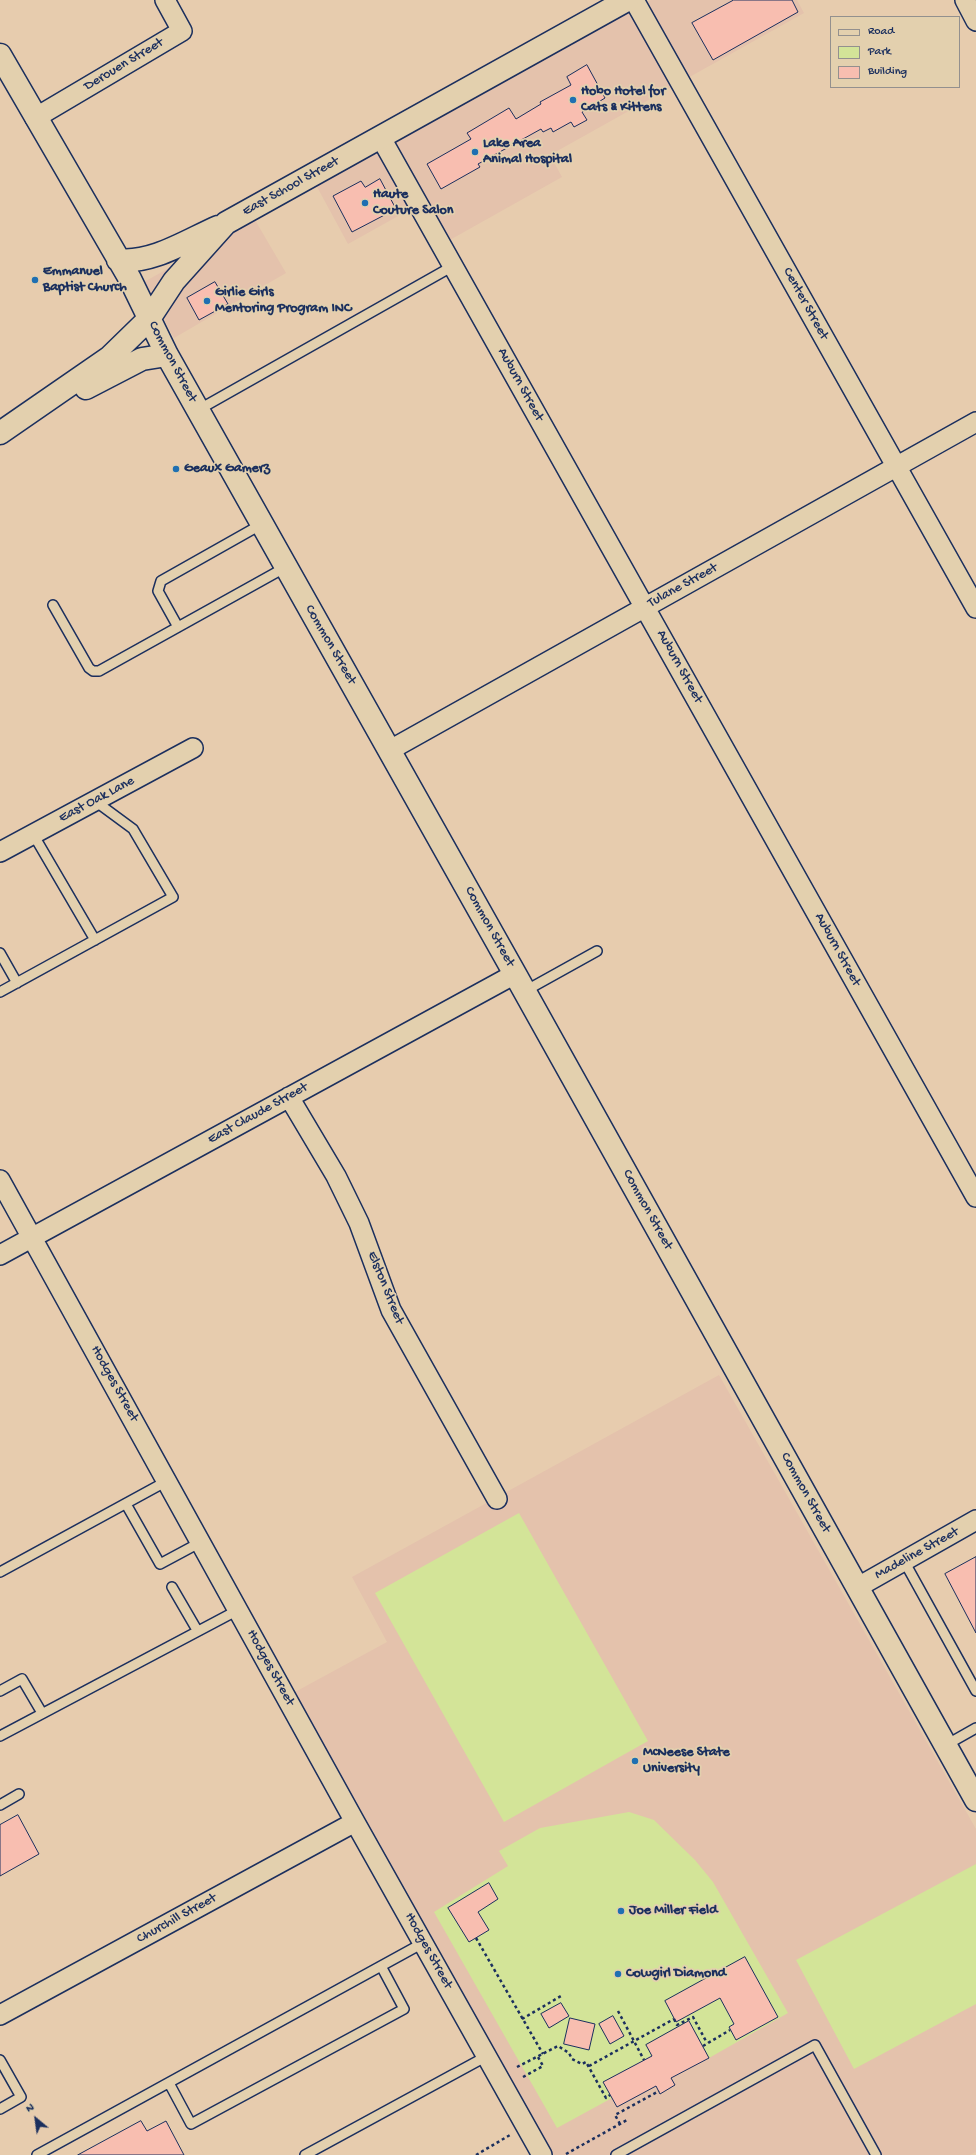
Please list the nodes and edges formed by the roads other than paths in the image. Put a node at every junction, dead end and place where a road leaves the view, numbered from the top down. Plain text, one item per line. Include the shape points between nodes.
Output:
1 (165, 0) edge
2 (627, 0) edge
3 (634, 0) edge
4 (964, 0) edge
5 (976, 20) edge
6 (0, 55) edge
7 (35, 118) junction
8 (381, 138) junction
9 (226, 223) junction
10 (118, 260) junction
11 (453, 266) junction
12 (149, 319) junction
13 (167, 355) junction
14 (198, 410) junction
15 (976, 422) edge
16 (2, 432) edge
17 (897, 466) junction
18 (262, 524) junction
19 (286, 567) junction
20 (53, 605) dead end
21 (645, 607) junction
22 (976, 608) edge
23 (178, 627) junction
24 (193, 748) dead end
25 (390, 750) junction
26 (95, 801) junction
27 (33, 834) junction
28 (0, 852) edge
29 (95, 940) junction
30 (597, 951) dead end
31 (0, 953) edge
32 (520, 982) junction
33 (17, 983) junction
34 (0, 992) edge
35 (289, 1098) junction
36 (0, 1180) edge
37 (976, 1197) edge
38 (33, 1237) junction
39 (0, 1255) edge
40 (167, 1481) junction
41 (497, 1499) dead end
42 (126, 1504) junction
43 (976, 1520) edge
44 (200, 1542) junction
45 (904, 1561) junction
46 (0, 1572) edge
47 (172, 1587) dead end
48 (858, 1587) junction
49 (238, 1610) junction
50 (197, 1630) junction
51 (0, 1691) edge
52 (976, 1692) edge
53 (42, 1713) junction
54 (976, 1728) edge
55 (0, 1736) edge
56 (946, 1745) junction
57 (19, 1794) dead end
58 (976, 1800) edge
59 (0, 1805) edge
60 (355, 1822) junction
61 (423, 1943) junction
62 (381, 1966) junction
63 (0, 2015) edge
64 (487, 2056) junction
65 (0, 2060) edge
66 (169, 2083) junction
67 (0, 2109) edge
68 (37, 2155) edge
69 (305, 2155) edge
70 (542, 2155) edge
71 (616, 2155) edge
72 (876, 2155) edge

1 - 7 street, Derouen Street via 182,31
2 - 8 street, East School Street
3 - 17 street, Center Street
4 - 5 street
6 - 7 street, Common Street
7 - 10 street, Common Street
8 - 9 street, East School Street
8 - 11 street, Auburn Street
9 - 10 street via 146,259 132,262
9 - 12 street, East School Street via 174,281
10 - 12 street, Common Street
11 - 14 lane
11 - 21 street, Auburn Street
12 - 13 street, Common Street
12 - 16 street, East School Street via 110,357
13 - 14 street, Common Street
13 - 16 street via 142,359
14 - 18 street, Common Street
15 - 17 street, Tulane Street
17 - 21 street, Tulane Street
17 - 22 street, Center Street
18 - 19 street, Common Street
18 - 23 lane via 160,581 158,591
19 - 23 lane
19 - 25 street, Common Street
20 - 23 lane via 93,672
21 - 25 street, Tulane Street
21 - 37 street, Auburn Street
24 - 26 street, East Oak Lane
25 - 32 street, Common Street
26 - 27 street, East Oak Lane
26 - 29 lane via 133,829 173,897
27 - 28 street, East Oak Lane
27 - 29 lane
29 - 33 lane
30 - 32 lane
31 - 33 lane
32 - 35 street, East Claude Street
32 - 48 street, Common Street
33 - 34 lane
35 - 38 street, East Claude Street
35 - 41 street, Elston Street via 340,1183 359,1223 391,1310
36 - 38 street, Hodges Street
38 - 39 street, East Claude Street
38 - 40 street, Hodges Street
40 - 42 lane
40 - 44 street, Hodges Street
42 - 44 lane via 160,1564
42 - 46 lane
43 - 45 street, Madeline Street
44 - 49 street, Hodges Street
45 - 48 street, Madeline Street
45 - 52 lane
47 - 50 lane
48 - 56 street, Common Street
49 - 50 lane
49 - 60 street, Hodges Street
50 - 53 lane
51 - 53 lane via 22,1679
53 - 55 lane
54 - 56 lane
56 - 58 street, Common Street
57 - 59 lane
60 - 61 street, Hodges Street
60 - 63 street, Churchill Street
61 - 62 lane
61 - 64 street, Hodges Street
62 - 66 lane
62 - 66 lane via 404,2009 191,2124
64 - 69 lane
64 - 70 street, Hodges Street
65 - 67 lane via 21,2097
66 - 68 lane
71 - 72 lane via 815,2045

